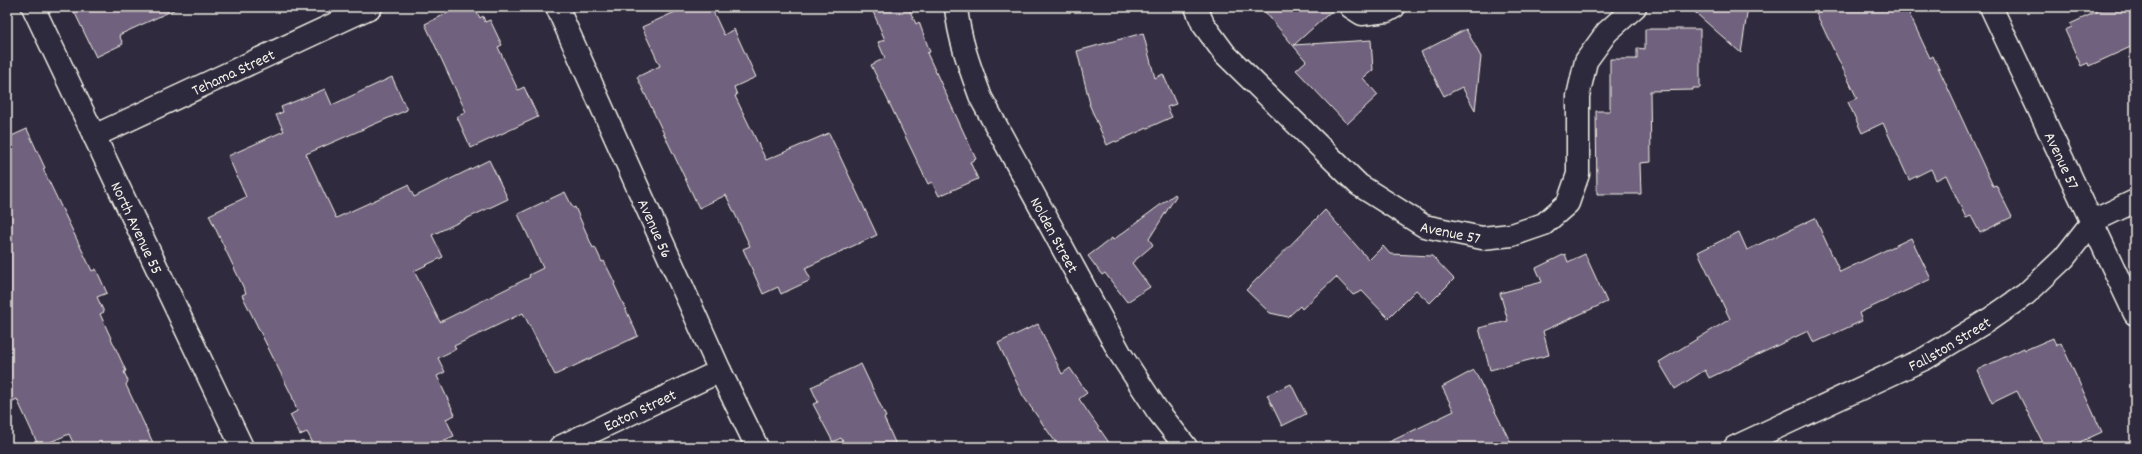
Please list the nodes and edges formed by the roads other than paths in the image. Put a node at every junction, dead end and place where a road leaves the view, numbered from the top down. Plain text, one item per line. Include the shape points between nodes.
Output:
1 (33, 7) edge
2 (371, 7) edge
3 (557, 7) edge
4 (956, 7) edge
5 (1196, 7) edge
6 (1351, 7) edge
7 (1394, 7) edge
8 (1635, 7) edge
9 (1990, 7) edge
10 (94, 136) junction
11 (2135, 201) edge
12 (2093, 221) junction
13 (2135, 314) edge
14 (720, 371) junction
15 (242, 447) edge
16 (560, 447) edge
17 (757, 447) edge
18 (1186, 447) edge
19 (1735, 447) edge

1 - 10 street, North Avenue 55
2 - 10 street, Tehama Street
3 - 14 street, Avenue 56
4 - 18 street, Nolden Street via 966,57 981,98 1121,355 1157,410
5 - 8 street, Avenue 57 via 1203,24 1225,54 1359,185 1424,226 1482,238 1512,235 1544,224 1568,203 1578,174 1578,96 1586,61 1607,32
6 - 7 street via 1362,14 1387,12
9 - 12 street, Avenue 57
10 - 15 street, North Avenue 55
11 - 12 street, Fallston Street
12 - 13 street, Avenue 57
12 - 19 street, Fallston Street via 2064,258 2026,294 1990,319 1926,358
14 - 16 street, Eaton Street
14 - 17 street, Avenue 56

